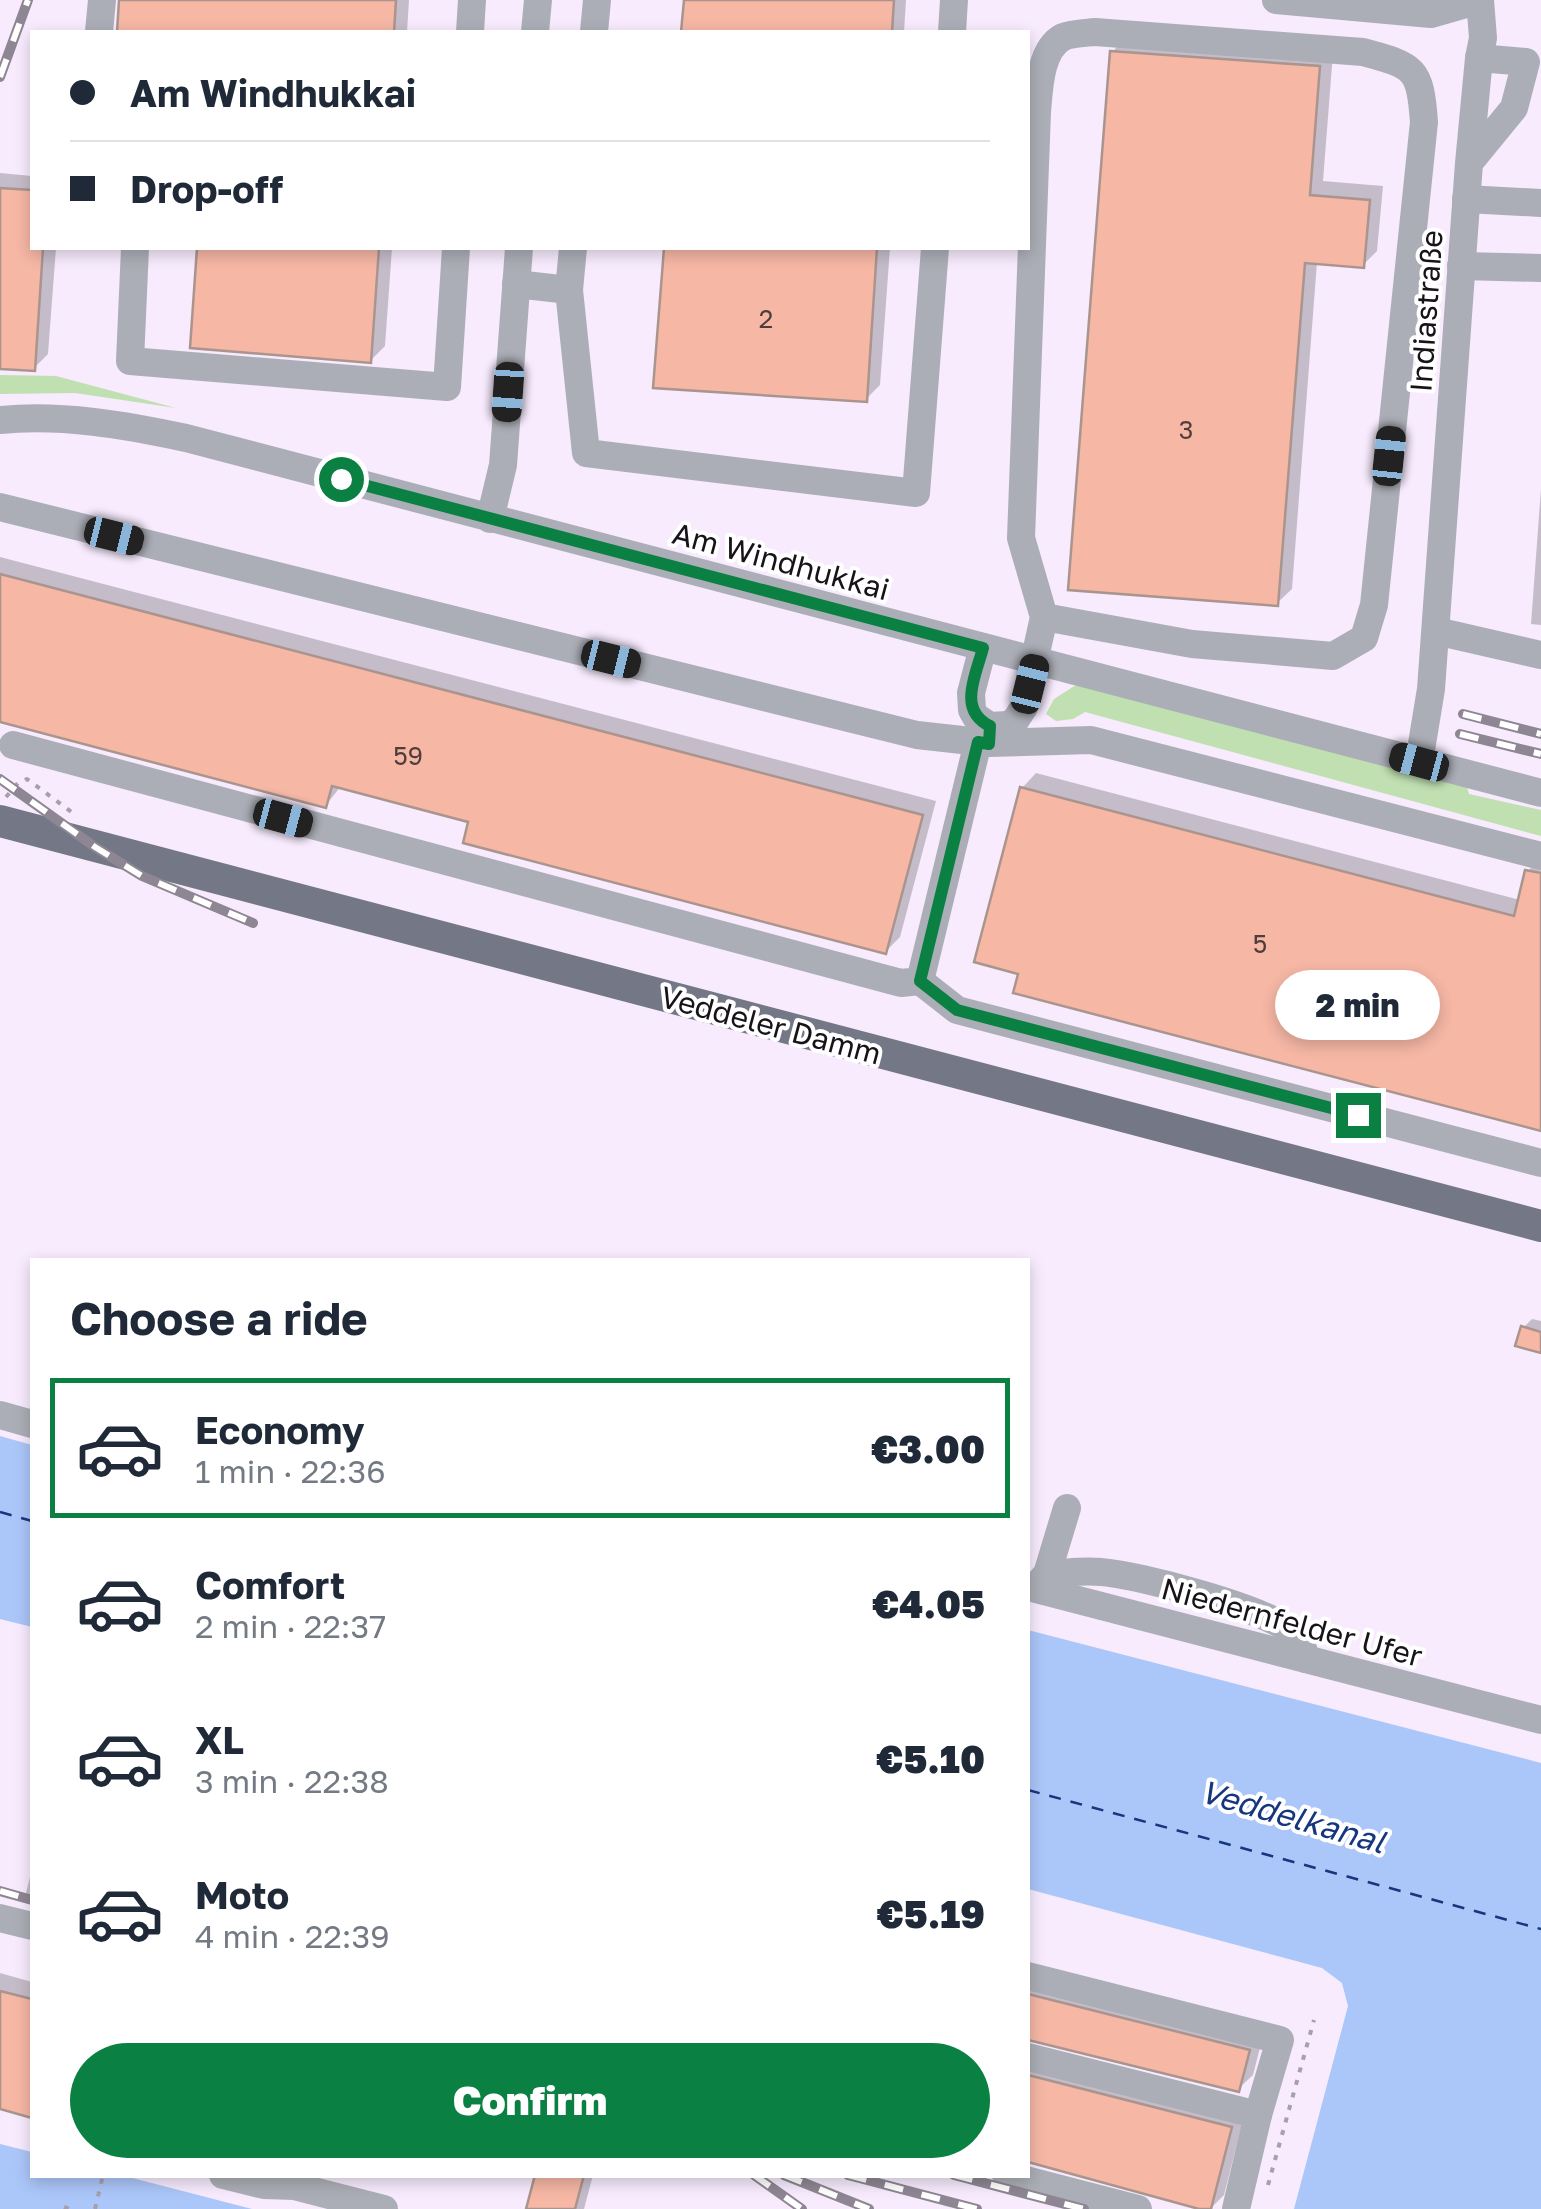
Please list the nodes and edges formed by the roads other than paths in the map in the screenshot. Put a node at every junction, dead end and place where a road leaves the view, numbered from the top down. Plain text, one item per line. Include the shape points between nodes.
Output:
1 (102, 0) edge
2 (472, 0) edge
3 (538, 0) edge
4 (597, 0) edge
5 (954, 0) edge
6 (1276, 0) edge
7 (1480, 0) edge
8 (99, 30) edge
9 (470, 30) edge
10 (535, 30) edge
11 (594, 30) edge
12 (952, 30) edge
13 (1479, 58) junction
14 (1469, 163) junction
15 (1466, 199) junction
16 (1541, 203) edge
17 (135, 250) edge
18 (456, 250) edge
19 (519, 250) edge
20 (573, 250) edge
21 (935, 250) edge
22 (1462, 266) junction
23 (1541, 268) edge
24 (516, 284) junction
25 (569, 290) junction
26 (0, 420) edge
27 (0, 507) edge
28 (490, 518) junction
29 (1044, 617) junction
30 (1436, 631) junction
31 (983, 648) junction
32 (1541, 655) edge
33 (1035, 661) junction
34 (986, 737) junction
35 (13, 745) dead end
36 (1419, 762) junction
37 (1541, 793) edge
38 (1, 821) edge
39 (1541, 856) edge
40 (920, 981) junction
41 (1541, 1163) edge
42 (1541, 1226) edge
43 (0, 1415) edge
44 (30, 1423) edge
45 (1067, 1508) dead end
46 (1036, 1583) edge
47 (1541, 1720) edge
48 (0, 1918) edge
49 (30, 1926) edge
50 (1030, 1977) edge
51 (1030, 2057) edge
52 (1258, 2115) junction
53 (235, 2178) edge
54 (1018, 2178) edge
55 (279, 2180) edge
56 (384, 2209) edge
57 (1138, 2209) edge
58 (1236, 2209) edge

1 - 8 street
2 - 9 street
3 - 10 street
4 - 11 street
5 - 12 street
6 - 7 street via 1431,14
7 - 13 street, Indiastraße
13 - 14 street, Indiastraße
13 - 14 street via 1526,62 1514,108
14 - 15 street, Indiastraße
15 - 16 street
15 - 22 street, Indiastraße
17 - 18 street via 130,361 447,387
19 - 24 street
20 - 25 street
21 - 25 street via 916,493 586,453
22 - 23 street
22 - 30 street, Indiastraße
24 - 25 street
24 - 28 street via 503,465
26 - 28 street, Am Windhukkai via 144,429
27 - 34 street via 916,736
28 - 31 street, Am Windhukkai
29 - 29 street via 1022,538 1037,112 1052,46 1064,36 1096,32 1363,52 1414,71 1424,122 1374,605 1364,638 1333,656 1192,644
29 - 33 street
30 - 32 street
30 - 36 street, Indiastraße
31 - 33 street, Am Windhukkai
31 - 34 street via 970,701
33 - 34 street via 1020,714
33 - 36 street, Am Windhukkai
34 - 39 street via 1090,740
34 - 40 street
35 - 40 street via 901,983
36 - 37 street, Am Windhukkai
38 - 42 main road, Veddeler Damm
40 - 41 street via 957,1010
43 - 44 street
45 - 46 street
46 - 47 street, Niedernfelder Ufer
48 - 49 street
50 - 52 street via 1280,2040
51 - 52 street
52 - 58 street
53 - 55 street via 264,2185
54 - 57 street
55 - 56 street

